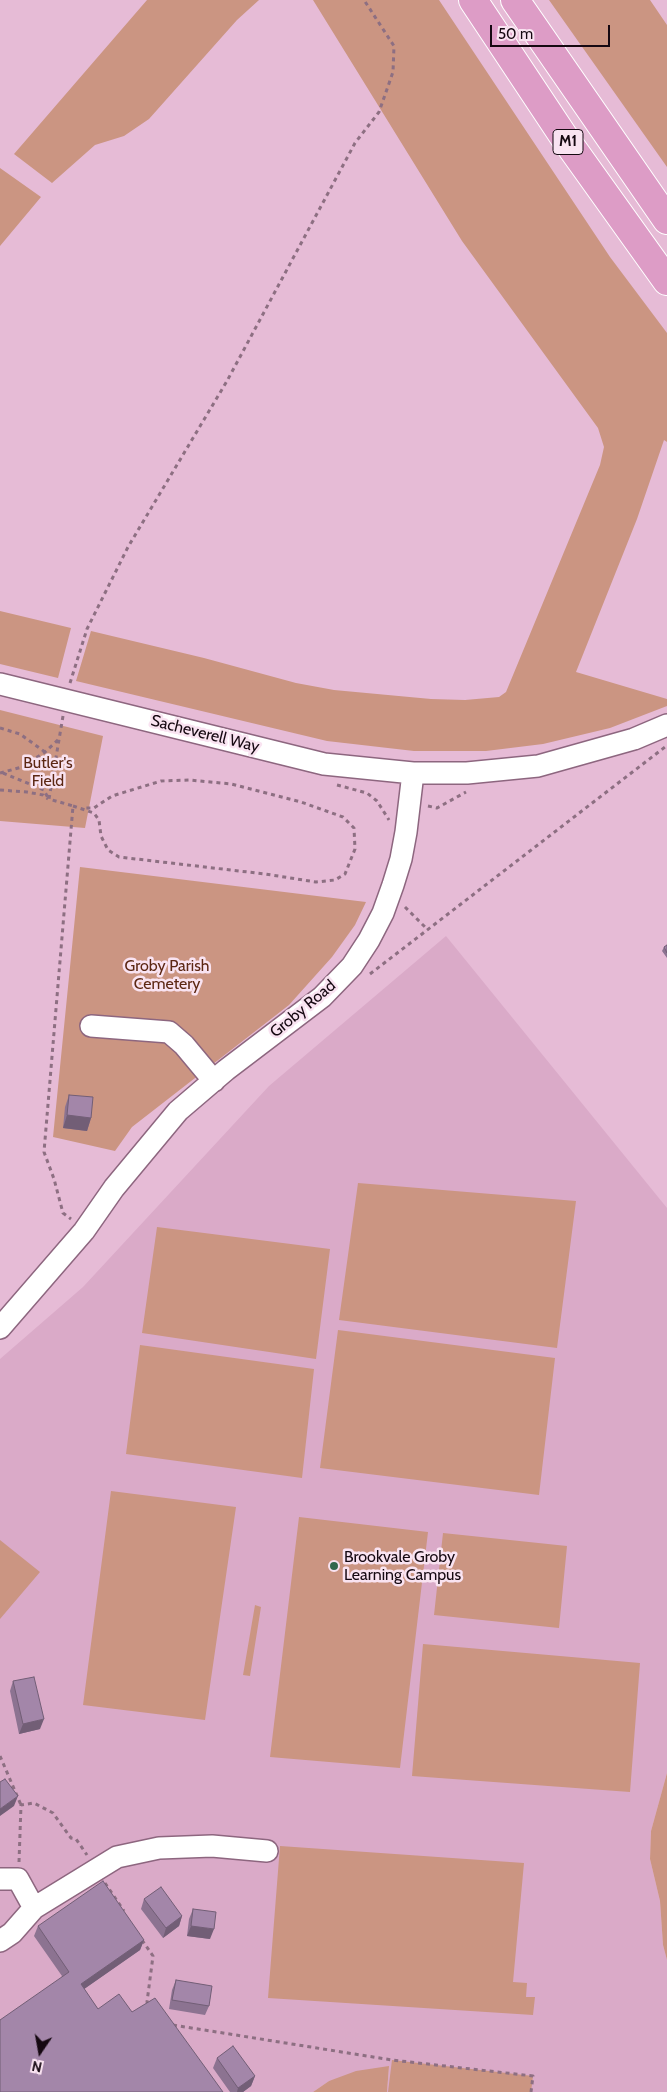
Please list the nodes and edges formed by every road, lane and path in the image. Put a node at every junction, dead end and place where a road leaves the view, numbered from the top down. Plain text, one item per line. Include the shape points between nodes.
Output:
1 (364, 0) edge
2 (473, 0) edge
3 (515, 0) edge
4 (667, 220) edge
5 (667, 281) edge
6 (0, 684) edge
7 (60, 712) junction
8 (71, 721) dead end
9 (667, 725) edge
10 (0, 728) edge
11 (59, 739) junction
12 (667, 745) edge
13 (45, 752) junction
14 (1, 772) edge
15 (412, 773) junction
16 (331, 784) dead end
17 (0, 790) edge
18 (49, 799) junction
19 (74, 806) junction
20 (83, 808) junction
21 (390, 822) dead end
22 (391, 893) junction
23 (427, 929) junction
24 (365, 978) dead end
25 (91, 1026) dead end
26 (214, 1081) junction
27 (84, 1231) junction
28 (0, 1328) edge
29 (0, 1756) edge
30 (22, 1805) junction
31 (267, 1851) dead end
32 (96, 1869) junction
33 (9, 1879) edge
34 (34, 1908) junction
35 (127, 1916) edge
36 (137, 1932) edge
37 (0, 1941) edge
38 (152, 2008) edge
39 (165, 2024) edge
40 (531, 2092) edge

1 - 7 path via 394,46 393,72 379,112 355,143 227,381 128,547 87,629
2 - 5 highway, M1 via 564,137
3 - 4 highway, M1
6 - 7 street, Sacheverell Way
7 - 8 path
7 - 11 path
7 - 15 street, Sacheverell Way via 324,764
9 - 15 street via 634,739 538,766 467,773
10 - 13 path via 20,734
11 - 13 path
11 - 18 path
12 - 23 path
13 - 14 path via 22,767
14 - 18 path via 44,790
15 - 22 street, Groby Road via 401,859
16 - 21 path via 367,794 377,801
17 - 18 path via 27,792
18 - 19 path
19 - 20 path
19 - 27 path via 44,1152 63,1213
20 - 20 path via 94,813 108,850 119,857 316,882 335,880 345,874 355,849 354,828 343,817 301,802 230,784 161,781 112,796 94,808
22 - 23 path
22 - 26 street, Groby Road via 369,940 331,989
23 - 24 path
25 - 26 street via 169,1032
26 - 27 street, Groby Road via 178,1111 147,1146
27 - 28 street, Groby Road
29 - 30 path
30 - 32 path via 34,1803 53,1813
30 - 33 path
31 - 32 street via 212,1846 159,1848 117,1857
32 - 34 street
32 - 35 path
33 - 34 street
34 - 37 street
36 - 38 path via 152,1956 147,2002
39 - 40 path via 392,2060 533,2076

